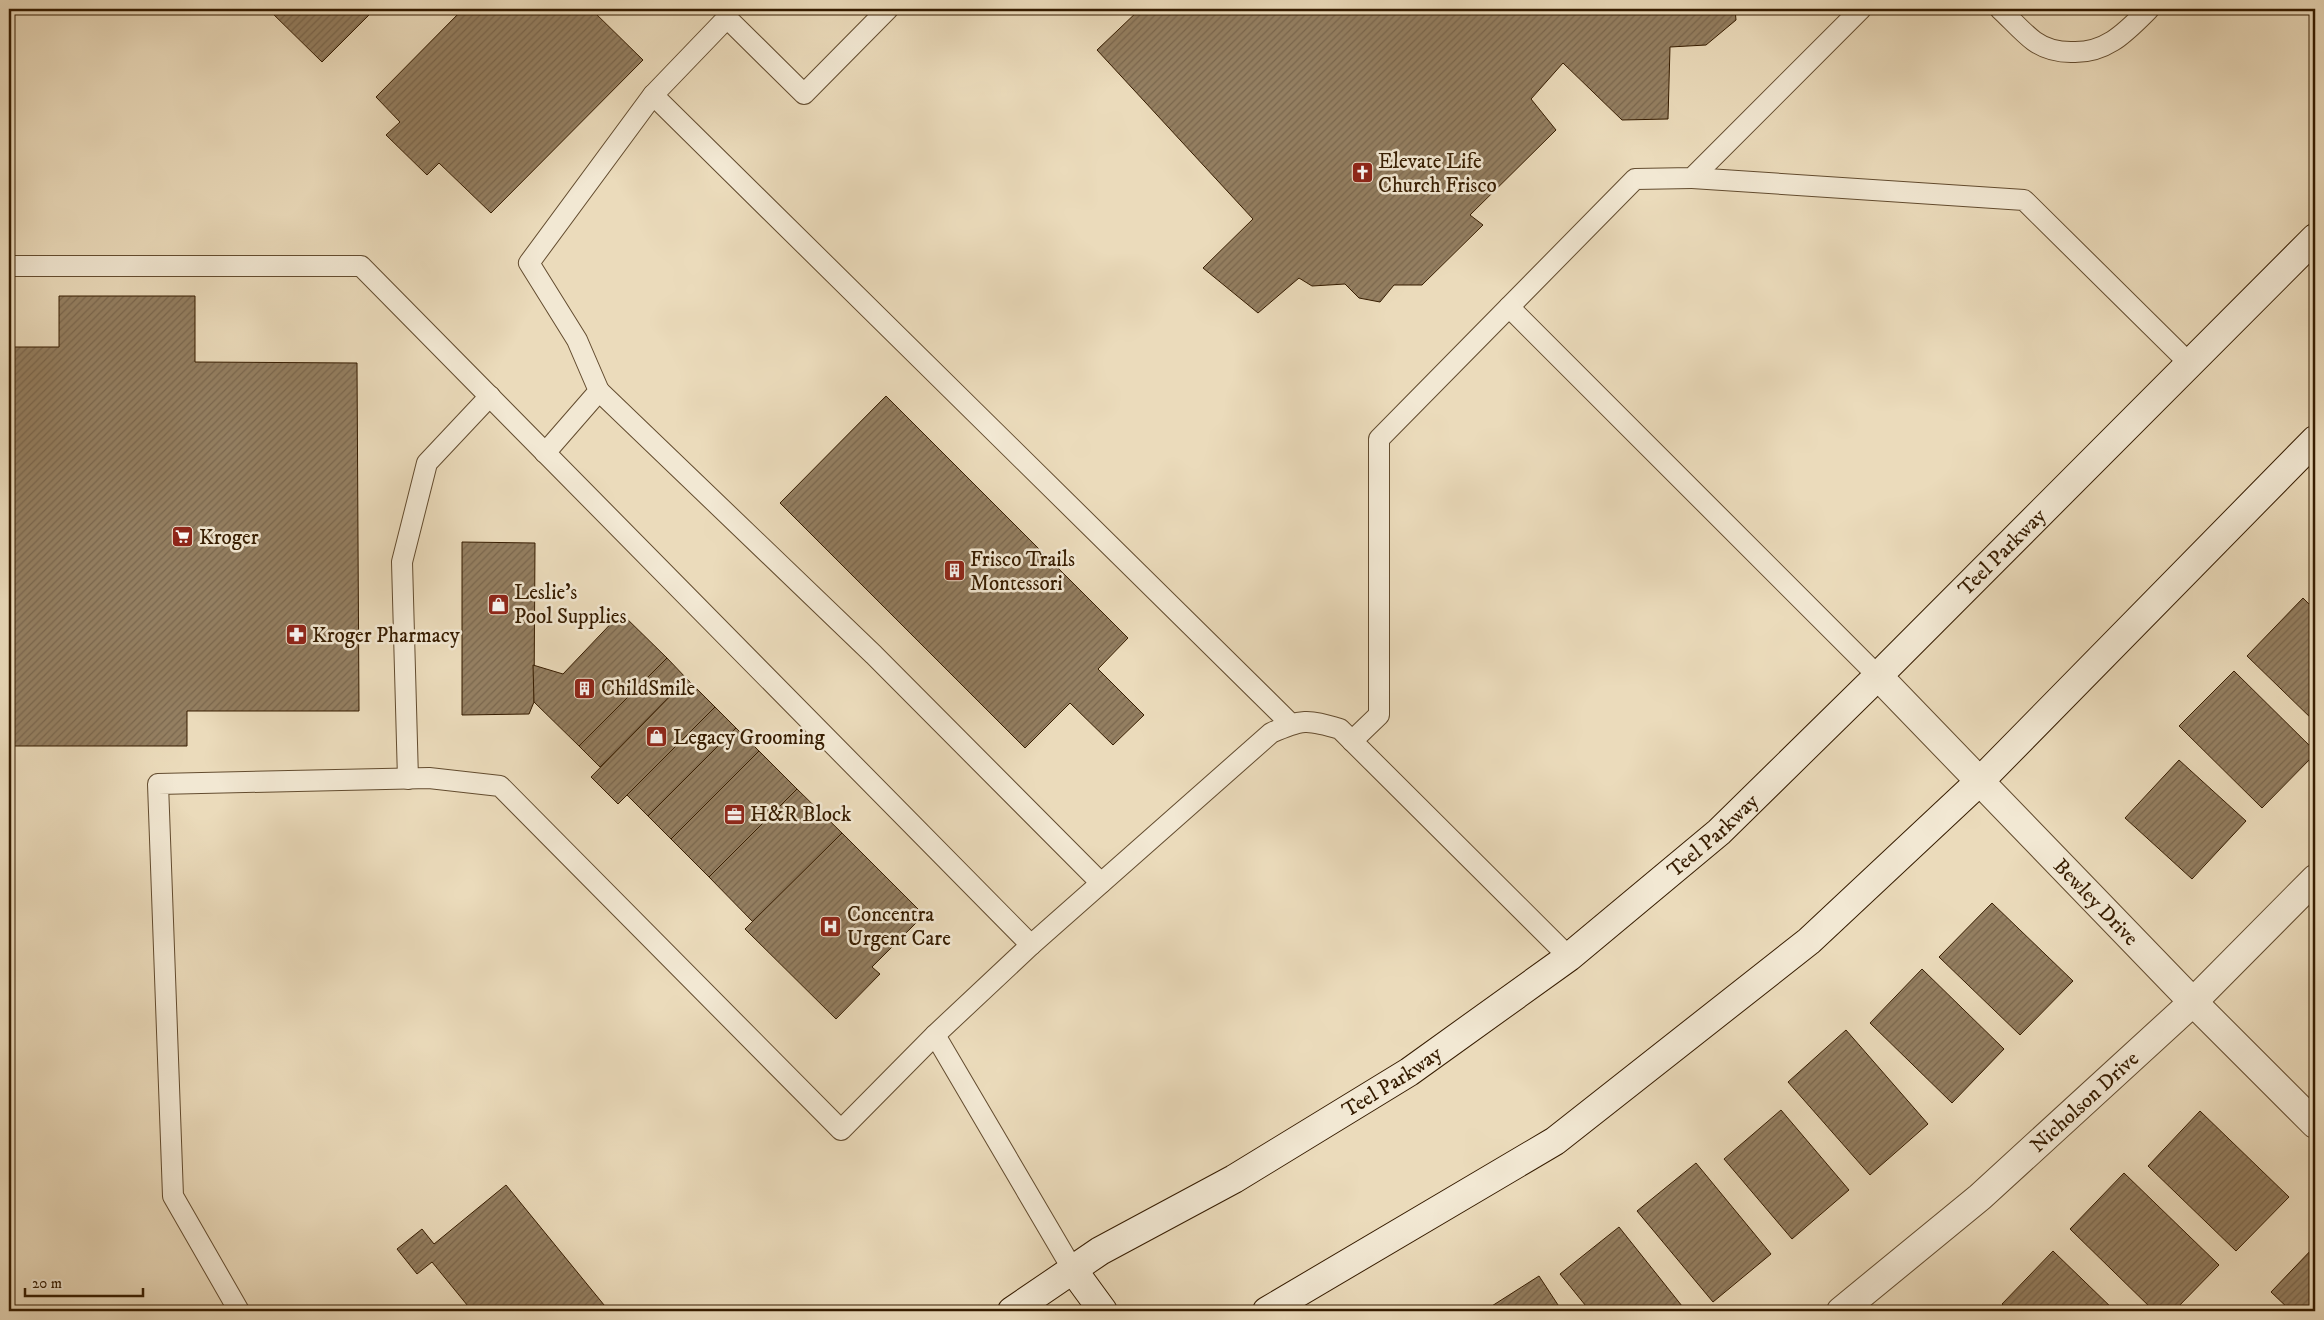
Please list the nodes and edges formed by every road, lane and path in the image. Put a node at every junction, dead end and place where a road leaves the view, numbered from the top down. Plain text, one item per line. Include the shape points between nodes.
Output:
1 (888, 9) edge
2 (1861, 9) edge
3 (2000, 9) edge
4 (2149, 9) edge
5 (653, 95) junction
6 (1692, 178) junction
7 (2315, 238) edge
8 (9, 266) edge
9 (1509, 307) junction
10 (2190, 364) junction
11 (599, 391) junction
12 (490, 396) junction
13 (2315, 440) edge
14 (545, 453) junction
15 (1878, 676) junction
16 (1291, 724) junction
17 (1352, 741) junction
18 (408, 779) junction
19 (1980, 781) junction
20 (2315, 879) edge
21 (1101, 883) junction
22 (1030, 945) junction
23 (1569, 958) junction
24 (2193, 1002) junction
25 (935, 1036) junction
26 (2315, 1124) edge
27 (1073, 1270) junction
28 (240, 1311) edge
29 (1012, 1311) edge
30 (1102, 1311) edge
31 (1268, 1311) edge
32 (1841, 1311) edge

1 - 5 lane via 804,94 727,18
2 - 6 lane
3 - 4 lane via 2043,47 2059,52 2082,53 2108,45 2128,31
5 - 11 lane via 529,263 577,340
5 - 16 lane
6 - 9 lane via 1635,179
6 - 10 lane via 2024,200
7 - 10 main road, Teel Parkway
8 - 12 lane via 362,266
9 - 15 lane
9 - 17 lane via 1379,439 1379,715
10 - 15 main road, Teel Parkway
11 - 14 lane
11 - 21 lane via 874,655
12 - 14 lane
12 - 18 lane via 427,463 402,562
13 - 19 main road
14 - 22 lane
15 - 19 main road, Bewley Drive
15 - 23 main road, Teel Parkway via 1719,832
16 - 17 lane via 1313,720 1340,729
16 - 21 lane via 1265,738
17 - 23 lane
18 - 25 lane via 430,778 500,786 841,1130
18 - 28 lane via 158,784 173,1196
19 - 24 main road, Bewley Drive
19 - 31 main road via 1809,941 1554,1141
20 - 24 main road, Nicholson Drive
21 - 22 lane
22 - 25 lane
23 - 27 main road, Teel Parkway via 1409,1072 1234,1179 1100,1251
24 - 26 main road, Bewley Drive
24 - 32 main road, Nicholson Drive via 1980,1197
25 - 27 lane
27 - 29 main road, Teel Parkway
27 - 30 main road

